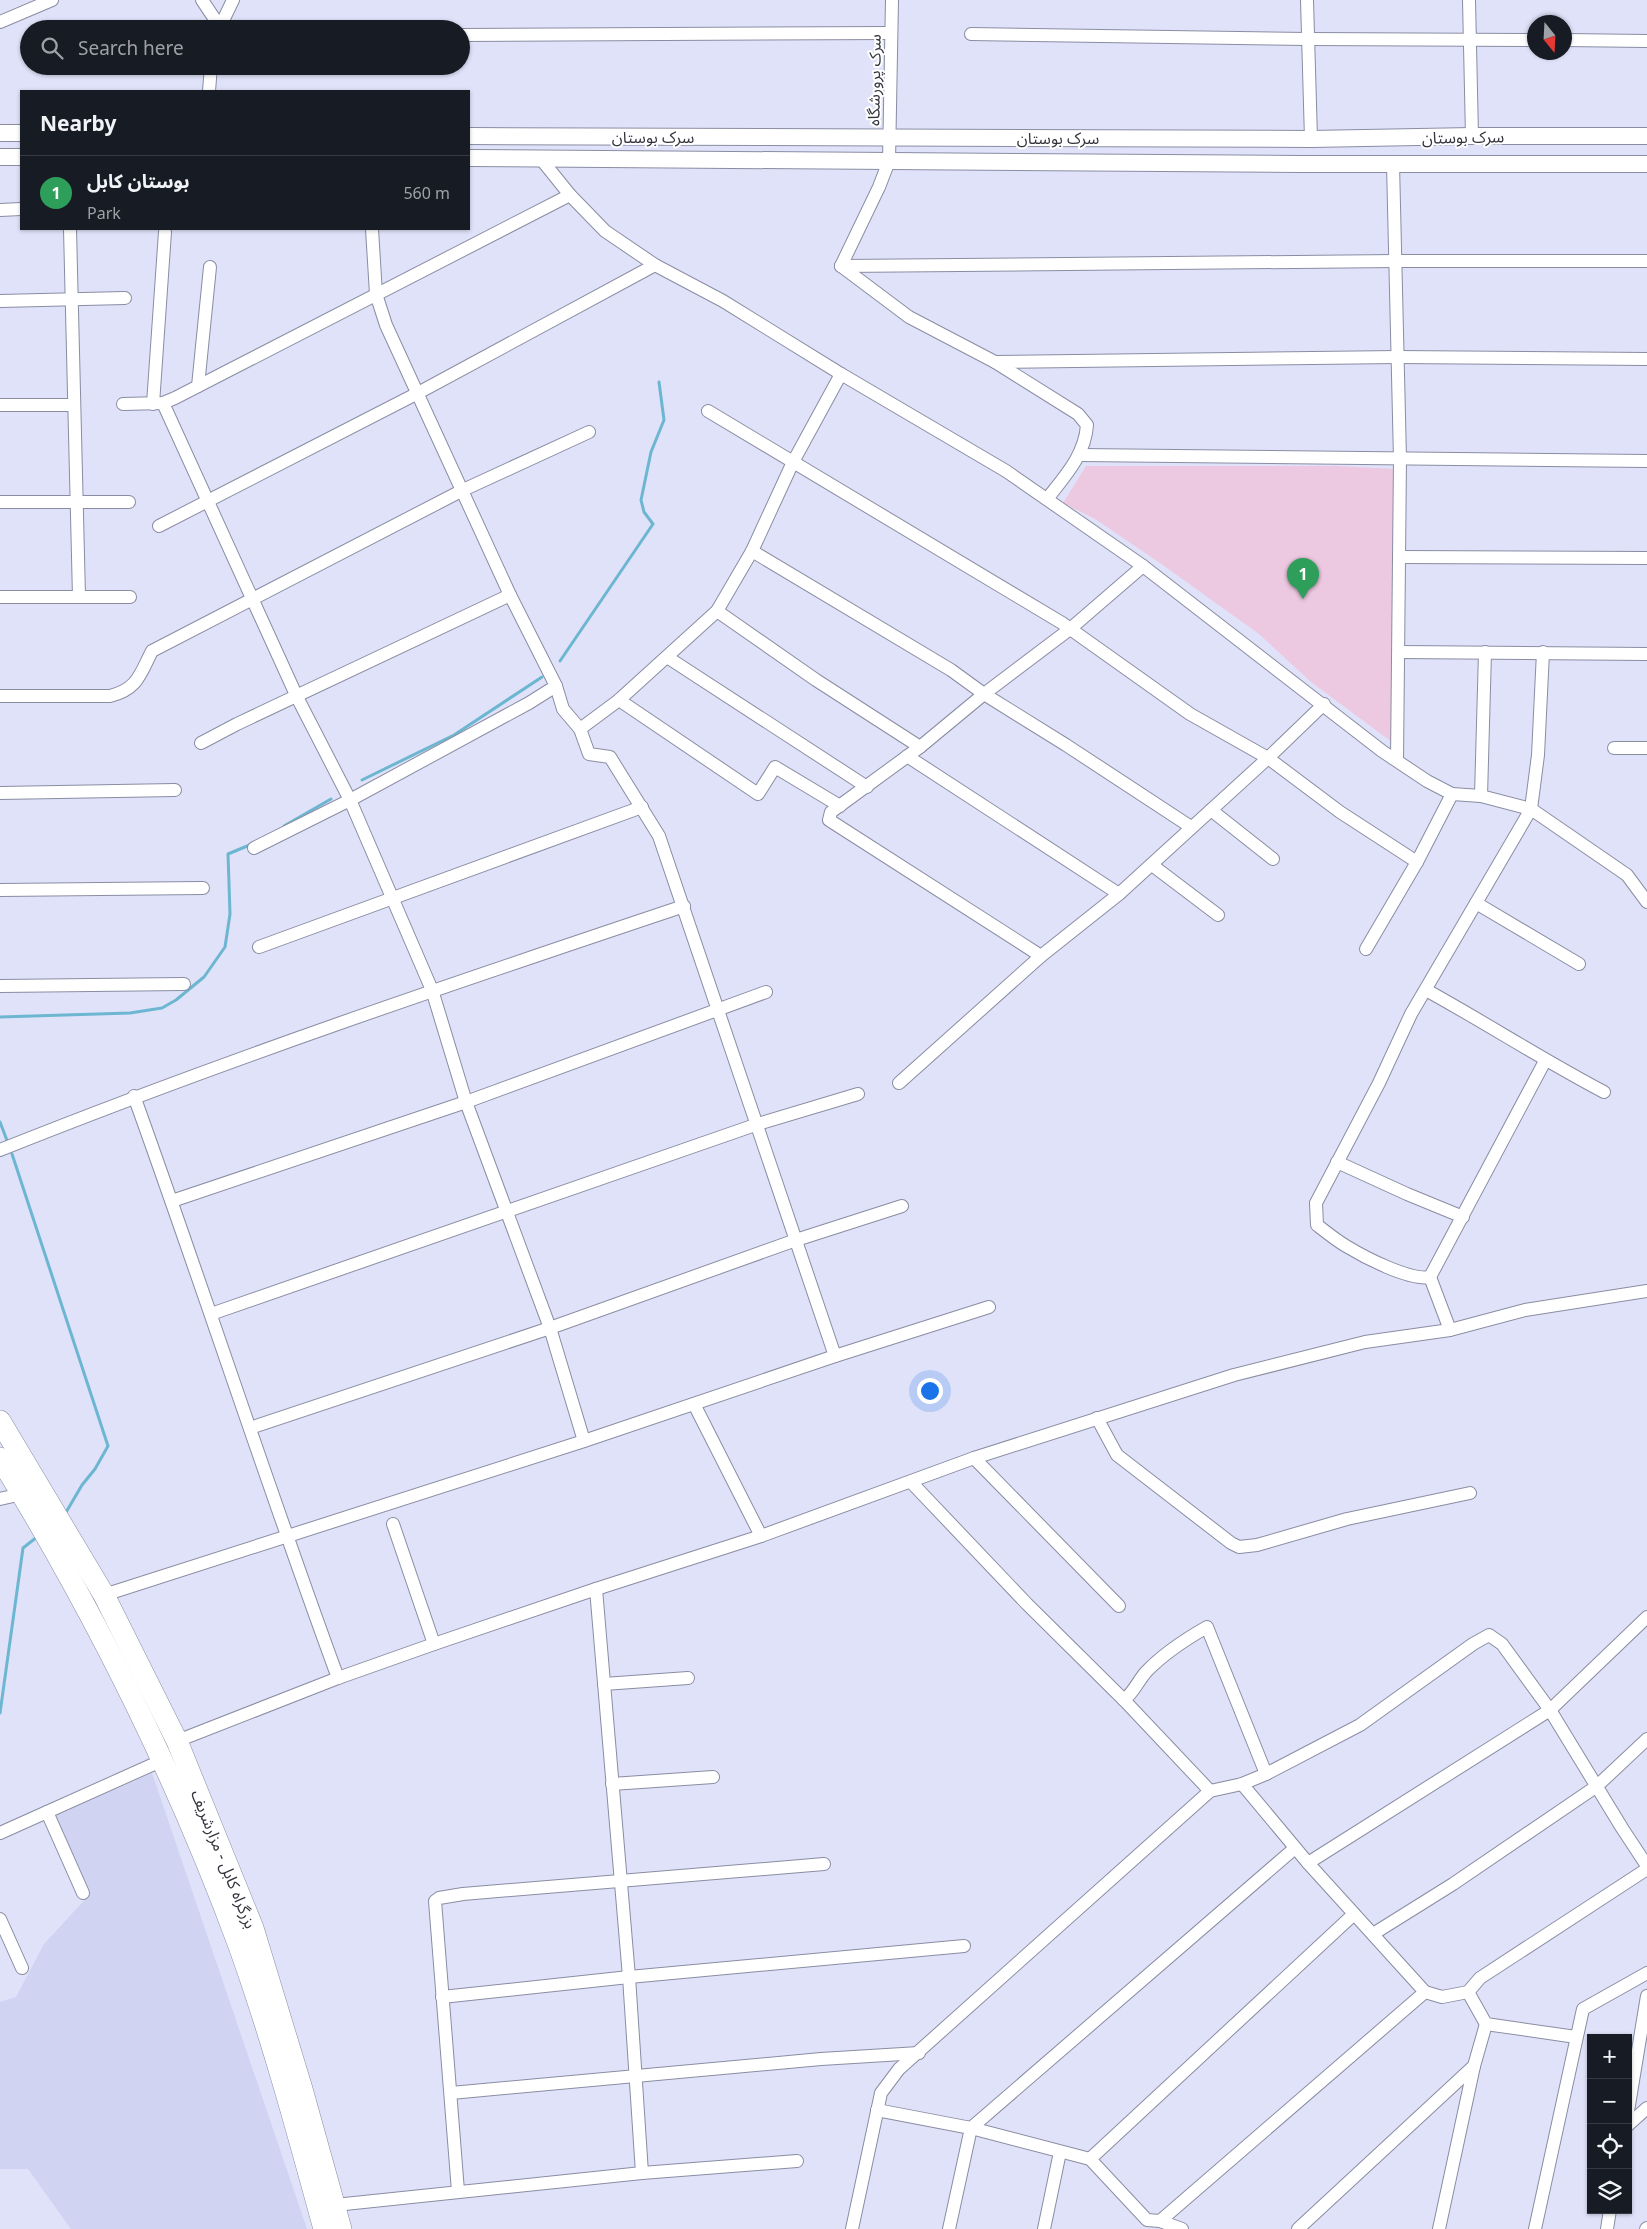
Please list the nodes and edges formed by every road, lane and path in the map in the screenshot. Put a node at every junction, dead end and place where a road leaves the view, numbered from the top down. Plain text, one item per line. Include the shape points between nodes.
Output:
1 (52, 0) edge
2 (202, 0) edge
3 (233, 0) edge
4 (892, 0) edge
5 (1307, 0) edge
6 (1469, 0) edge
7 (214, 20) edge
8 (223, 20) edge
9 (0, 22) edge
10 (891, 34) junction
11 (971, 34) dead end
12 (470, 35) edge
13 (1469, 39) junction
14 (1307, 40) junction
15 (1527, 40) edge
16 (1572, 40) edge
17 (1647, 41) edge
18 (210, 75) edge
19 (209, 90) edge
20 (0, 133) edge
21 (20, 133) edge
22 (470, 136) edge
23 (1472, 136) junction
24 (1647, 136) edge
25 (889, 138) junction
26 (1417, 138) junction
27 (1312, 139) junction
28 (0, 157) edge
29 (20, 157) edge
30 (470, 158) edge
31 (541, 159) junction
32 (889, 161) junction
33 (1393, 164) junction
34 (1417, 164) junction
35 (1647, 164) edge
36 (570, 195) junction
37 (20, 209) edge
38 (0, 210) edge
39 (70, 230) edge
40 (372, 230) edge
41 (165, 232) dead end
42 (1396, 261) junction
43 (1647, 261) edge
44 (655, 265) junction
45 (840, 266) junction
46 (210, 268) dead end
47 (376, 294) junction
48 (125, 298) dead end
49 (73, 299) junction
50 (0, 300) edge
51 (1398, 357) junction
52 (1647, 359) edge
53 (994, 362) junction
54 (841, 374) junction
55 (198, 386) junction
56 (418, 393) junction
57 (158, 403) junction
58 (0, 404) edge
59 (122, 404) dead end
60 (74, 405) junction
61 (708, 411) dead end
62 (589, 432) dead end
63 (1080, 455) junction
64 (1400, 459) junction
65 (1647, 461) edge
66 (794, 462) junction
67 (463, 490) junction
68 (1048, 499) junction
69 (0, 502) edge
70 (77, 502) junction
71 (129, 502) dead end
72 (207, 503) junction
73 (159, 526) dead end
74 (752, 551) junction
75 (1398, 557) junction
76 (1647, 558) edge
77 (1144, 566) junction
78 (510, 595) junction
79 (0, 597) edge
80 (79, 597) junction
81 (130, 597) dead end
82 (251, 598) junction
83 (717, 611) junction
84 (1070, 629) junction
85 (1399, 652) junction
86 (1485, 652) junction
87 (1543, 652) junction
88 (1647, 654) edge
89 (667, 657) junction
90 (556, 686) junction
91 (984, 694) junction
92 (0, 696) edge
93 (297, 697) junction
94 (619, 700) junction
95 (1324, 704) junction
96 (580, 729) junction
97 (201, 743) dead end
98 (920, 747) junction
99 (1614, 748) dead end
100 (1647, 748) edge
101 (907, 756) junction
102 (1268, 758) junction
103 (1398, 760) junction
104 (867, 787) junction
105 (174, 790) dead end
106 (0, 793) edge
107 (1452, 794) junction
108 (1481, 796) junction
109 (350, 800) junction
110 (840, 806) junction
111 (642, 807) junction
112 (1531, 809) junction
113 (1211, 810) junction
114 (1191, 828) junction
115 (254, 848) dead end
116 (1273, 859) dead end
117 (1417, 862) junction
118 (1152, 865) junction
119 (203, 888) dead end
120 (0, 890) edge
121 (1120, 894) junction
122 (393, 897) junction
123 (1647, 902) edge
124 (1476, 903) junction
125 (684, 906) junction
126 (1218, 915) dead end
127 (259, 947) dead end
128 (1366, 949) dead end
129 (1041, 956) junction
130 (1579, 964) dead end
131 (184, 984) dead end
132 (0, 986) edge
133 (432, 990) junction
134 (1426, 990) junction
135 (766, 992) dead end
136 (717, 1009) junction
137 (1545, 1061) junction
138 (899, 1083) dead end
139 (1604, 1092) dead end
140 (858, 1094) dead end
141 (134, 1096) junction
142 (466, 1102) junction
143 (758, 1124) junction
144 (0, 1150) edge
145 (1337, 1162) junction
146 (172, 1201) junction
147 (902, 1206) dead end
148 (507, 1211) junction
149 (1463, 1217) junction
150 (796, 1240) junction
151 (1430, 1277) junction
152 (1647, 1291) edge
153 (989, 1306) dead end
154 (211, 1314) junction
155 (550, 1328) junction
156 (1450, 1330) junction
157 (835, 1356) junction
158 (694, 1404) junction
159 (1097, 1418) junction
160 (0, 1420) edge
161 (250, 1428) junction
162 (584, 1441) junction
163 (0, 1458) edge
164 (974, 1458) junction
165 (911, 1482) junction
166 (1470, 1493) dead end
167 (22, 1494) junction
168 (0, 1499) edge
169 (45, 1514) junction
170 (393, 1524) dead end
171 (760, 1536) junction
172 (286, 1537) junction
173 (596, 1589) junction
174 (1119, 1606) dead end
175 (102, 1607) junction
176 (1647, 1617) edge
177 (434, 1644) junction
178 (338, 1678) junction
179 (688, 1678) dead end
180 (604, 1684) junction
181 (1124, 1700) junction
182 (1550, 1710) junction
183 (174, 1734) junction
184 (152, 1735) junction
185 (1647, 1739) edge
186 (163, 1760) junction
187 (1266, 1774) junction
188 (714, 1777) dead end
189 (612, 1784) junction
190 (1242, 1784) junction
191 (1597, 1786) junction
192 (1210, 1791) junction
193 (47, 1812) junction
194 (0, 1833) edge
195 (1295, 1848) junction
196 (1308, 1863) junction
197 (824, 1864) dead end
198 (1647, 1867) edge
199 (620, 1880) junction
200 (83, 1893) dead end
201 (1354, 1914) junction
202 (0, 1919) edge
203 (1373, 1934) junction
204 (964, 1946) dead end
205 (22, 1968) dead end
206 (1647, 1973) edge
207 (629, 1977) junction
208 (1425, 1992) junction
209 (1468, 1992) junction
210 (1647, 1996) edge
211 (442, 1997) junction
212 (1486, 2024) junction
213 (276, 2033) junction
214 (1576, 2037) junction
215 (919, 2053) junction
216 (1474, 2066) junction
217 (635, 2076) junction
218 (1632, 2087) edge
219 (451, 2093) junction
220 (1647, 2108) edge
221 (877, 2110) junction
222 (1629, 2124) edge
223 (971, 2128) junction
224 (1060, 2152) junction
225 (1090, 2159) junction
226 (797, 2161) dead end
227 (642, 2173) junction
228 (458, 2191) junction
229 (335, 2205) junction
230 (1609, 2214) edge
231 (1151, 2223) edge
232 (324, 2229) edge
233 (342, 2229) edge
234 (852, 2229) edge
235 (949, 2229) edge
236 (1044, 2229) edge
237 (1182, 2229) edge
238 (1298, 2229) edge
239 (1438, 2229) edge
240 (1535, 2229) edge
241 (1607, 2229) edge

1 - 9 street
2 - 7 street
3 - 8 street
4 - 10 street, سرک پرورشگاه
5 - 14 street
6 - 13 street
10 - 12 street
10 - 25 street, سرک پرورشگاه
11 - 14 street
13 - 14 street
13 - 15 street
13 - 23 street
14 - 27 street
16 - 17 street
18 - 19 street
20 - 21 street
22 - 25 street, سرک بوستان
23 - 24 street, سرک بوستان
23 - 26 street, سرک بوستان
25 - 27 street, سرک بوستان
25 - 32 street, سرک پرورشگاه
26 - 27 street, سرک بوستان
26 - 34 street
28 - 29 street
30 - 31 street, سرک بوستان
31 - 32 street, سرک بوستان
31 - 36 street
32 - 33 street, سرک بوستان
32 - 45 street
33 - 34 street, سرک بوستان
33 - 42 street
34 - 35 street, سرک بوستان
36 - 44 street via 605,231
36 - 47 street
37 - 38 street
39 - 49 street
40 - 47 street
41 - 57 street
42 - 43 street
42 - 45 street
42 - 51 street
44 - 54 street
44 - 56 street
45 - 53 street via 908,316
46 - 55 street
47 - 55 street
47 - 56 street via 386,325
48 - 49 street
49 - 50 street
49 - 60 street
51 - 52 street
51 - 53 street
51 - 64 street
53 - 63 street via 1078,414 1087,425
54 - 66 street
54 - 68 street
55 - 57 street
56 - 67 street
56 - 72 street
57 - 59 street
57 - 72 street
58 - 60 street
60 - 70 street
61 - 66 street
62 - 67 street
63 - 64 street
63 - 68 street
64 - 65 street
64 - 75 street
66 - 74 street
66 - 84 street
67 - 78 street
67 - 82 street
68 - 77 street
69 - 70 street
70 - 71 street
70 - 80 street
72 - 73 street
72 - 82 street
74 - 83 street
74 - 91 street via 951,670
75 - 76 street
75 - 85 street
77 - 84 street
77 - 95 street
78 - 90 street
78 - 93 street
79 - 80 street
80 - 81 street
82 - 92 street via 152,651 135,685 121,693 110,696
82 - 93 street
83 - 89 street
83 - 98 street
84 - 91 street
84 - 102 street via 1190,714
85 - 86 street
85 - 103 street
86 - 87 street
86 - 108 street
87 - 88 street
87 - 112 street via 1538,755
89 - 94 street
89 - 104 street
90 - 96 street via 563,709
90 - 109 street
91 - 98 street
91 - 114 street
93 - 97 street
93 - 109 street
94 - 96 street
94 - 110 street via 758,794 775,767
95 - 102 street
95 - 103 street
96 - 111 street via 589,754 610,757
98 - 101 street
99 - 100 street
101 - 104 street
101 - 121 street
102 - 113 street
102 - 117 street via 1340,812
103 - 107 street
104 - 110 street
105 - 106 street
107 - 108 street
107 - 117 street
108 - 112 street
109 - 115 street
109 - 122 street
110 - 129 street via 831,812 829,820
111 - 122 street
111 - 125 street via 659,836
112 - 123 street via 1627,875
112 - 124 street
113 - 114 street
113 - 116 street
114 - 118 street
117 - 128 street
118 - 121 street
118 - 126 street
119 - 120 street
121 - 129 street
122 - 127 street
122 - 133 street
124 - 130 street
124 - 134 street
125 - 133 street
125 - 136 street
129 - 138 street
131 - 132 street
133 - 141 street
133 - 142 street
134 - 137 street
134 - 145 street
135 - 136 street
136 - 142 street
136 - 143 street
137 - 139 street
137 - 149 street
140 - 143 street
141 - 144 street
141 - 146 street
142 - 146 street
142 - 148 street
143 - 148 street
143 - 150 street
145 - 149 street
145 - 151 street via 1316,1203 1317,1225 1345,1246 1380,1263 1416,1277
146 - 154 street
147 - 150 street
148 - 154 street
148 - 155 street
149 - 151 street
150 - 155 street
150 - 157 street
151 - 156 street
152 - 156 street via 1525,1310
153 - 157 street
154 - 161 street
155 - 161 street
155 - 162 street
156 - 159 street via 1365,1342 1234,1375
157 - 158 street
158 - 162 street
158 - 171 street
159 - 164 street
159 - 166 street via 1116,1455 1240,1547 1347,1519
160 - 169 highway
161 - 172 street
162 - 172 street
163 - 167 highway
164 - 165 street
164 - 174 street
165 - 171 street
165 - 181 street
167 - 168 street
167 - 169 highway
169 - 175 highway, بزرگراه کابل - مزارشریف
170 - 177 street
171 - 173 street
172 - 175 street
172 - 178 street
173 - 177 street
173 - 180 street
175 - 183 highway, بزرگراه کابل - مزارشریف
175 - 184 highway, بزرگراه کابل - مزارشریف
176 - 182 street
177 - 178 street
178 - 183 street
179 - 180 street
180 - 189 street
181 - 187 street via 1146,1672 1184,1640 1207,1628
181 - 192 street
182 - 187 street via 1502,1644 1489,1635 1360,1726
182 - 191 street
182 - 196 street
183 - 184 highway
183 - 213 highway, بزرگراه کابل - مزارشریف via 253,1928
184 - 186 highway, بزرگراه کابل - مزارشریف
185 - 191 street
186 - 193 street
186 - 213 highway, بزرگراه کابل - مزارشریف
187 - 190 street
188 - 189 street
189 - 199 street
190 - 192 street
190 - 195 street
191 - 198 street
191 - 203 street
192 - 215 street
193 - 194 street
193 - 200 street
195 - 196 street
195 - 223 street
196 - 201 street
197 - 199 street
198 - 209 street via 1480,1978
199 - 207 street
199 - 211 street via 439,1898 435,1901
201 - 203 street
201 - 225 street
202 - 205 street
203 - 208 street
204 - 207 street
206 - 214 street via 1583,2009
207 - 211 street
207 - 217 street
208 - 209 street via 1442,1996
208 - 231 street
209 - 212 street
210 - 218 street
211 - 219 street
212 - 214 street
212 - 216 street
213 - 229 highway, بزرگراه کابل - مزارشریف
213 - 232 highway, بزرگراه کابل - مزارشریف via 294,2120
214 - 240 street
215 - 217 street
215 - 221 street via 899,2069 881,2092
216 - 238 street
216 - 239 street
217 - 219 street
217 - 227 street
219 - 228 street
220 - 222 street
221 - 223 street
221 - 234 street
223 - 224 street
223 - 235 street
224 - 225 street
224 - 236 street
225 - 231 street
226 - 227 street
227 - 228 street
228 - 229 street
229 - 233 highway, بزرگراه کابل - مزارشریف
230 - 241 street
231 - 237 street

